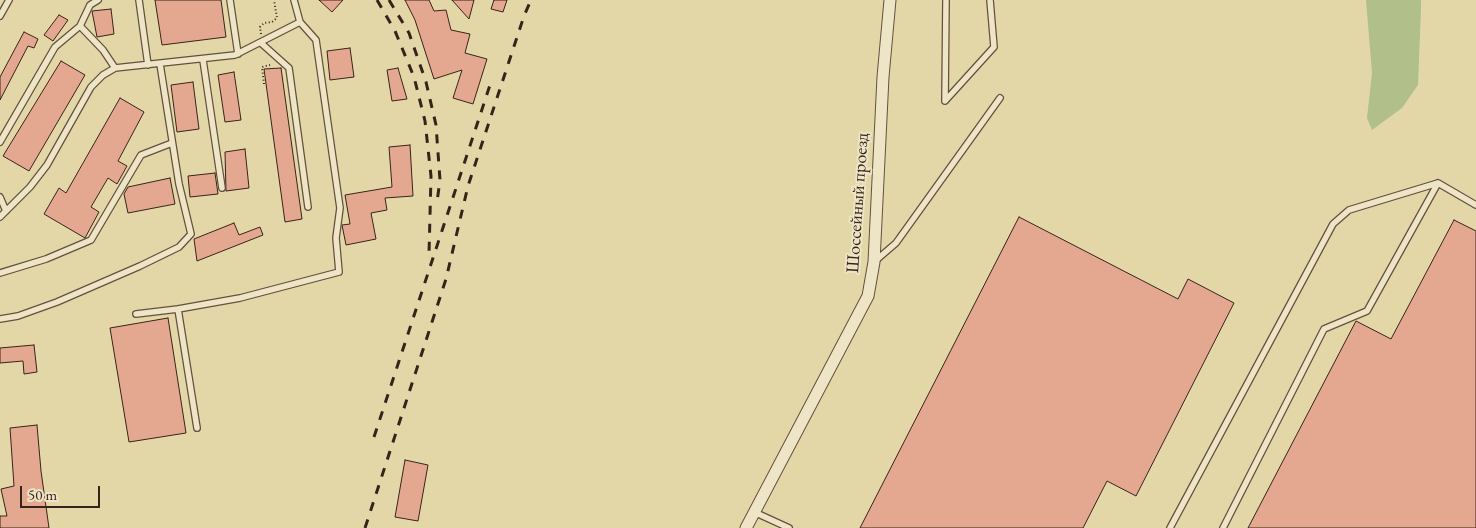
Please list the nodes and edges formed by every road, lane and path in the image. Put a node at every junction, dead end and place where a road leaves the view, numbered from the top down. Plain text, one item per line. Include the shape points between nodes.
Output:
1 (9, 0) edge
2 (98, 0) edge
3 (139, 0) edge
4 (230, 0) edge
5 (274, 0) edge
6 (294, 0) edge
7 (890, 0) edge
8 (946, 0) edge
9 (990, 0) edge
10 (0, 16) edge
11 (300, 22) junction
12 (80, 26) junction
13 (261, 42) junction
14 (238, 54) junction
15 (203, 60) junction
16 (160, 64) junction
17 (148, 65) junction
18 (270, 65) junction
19 (277, 65) dead end
20 (115, 68) junction
21 (264, 84) dead end
22 (1000, 98) dead end
23 (0, 142) edge
24 (172, 143) junction
25 (1438, 183) junction
26 (222, 188) dead end
27 (0, 197) edge
28 (1476, 205) edge
29 (308, 207) dead end
30 (6, 210) junction
31 (0, 217) edge
32 (874, 262) junction
33 (0, 273) edge
34 (178, 309) junction
35 (136, 314) dead end
36 (0, 319) edge
37 (197, 428) dead end
38 (754, 512) junction
39 (746, 528) edge
40 (789, 528) edge
41 (1170, 528) edge
42 (1223, 528) edge

1 - 10 lane
2 - 12 lane via 90,5
3 - 17 lane
4 - 14 lane
5 - 13 path via 277,18 260,27
6 - 11 lane
7 - 32 street, Шоссейный проезд
8 - 9 lane via 945,101 994,47
11 - 13 lane
11 - 34 lane via 316,40 340,208 336,238 339,272 240,298
12 - 20 lane
12 - 23 lane via 55,47
13 - 14 lane
13 - 18 path
13 - 29 lane via 289,68
14 - 15 lane
15 - 16 lane
15 - 26 lane
16 - 17 lane
16 - 24 lane
17 - 20 lane
18 - 19 path
18 - 21 path via 262,67
20 - 30 lane via 102,75 91,87 47,165
22 - 32 lane via 896,243
24 - 33 lane via 141,155 91,240 46,259
24 - 36 lane via 191,234 179,248 57,302
25 - 28 lane
25 - 41 lane via 1349,210 1333,224
25 - 42 lane via 1366,310 1324,329
27 - 30 lane
30 - 31 lane
32 - 38 street, Шоссейный проезд via 868,296
34 - 35 lane
34 - 37 lane
38 - 39 street, Шоссейный проезд
38 - 40 lane

